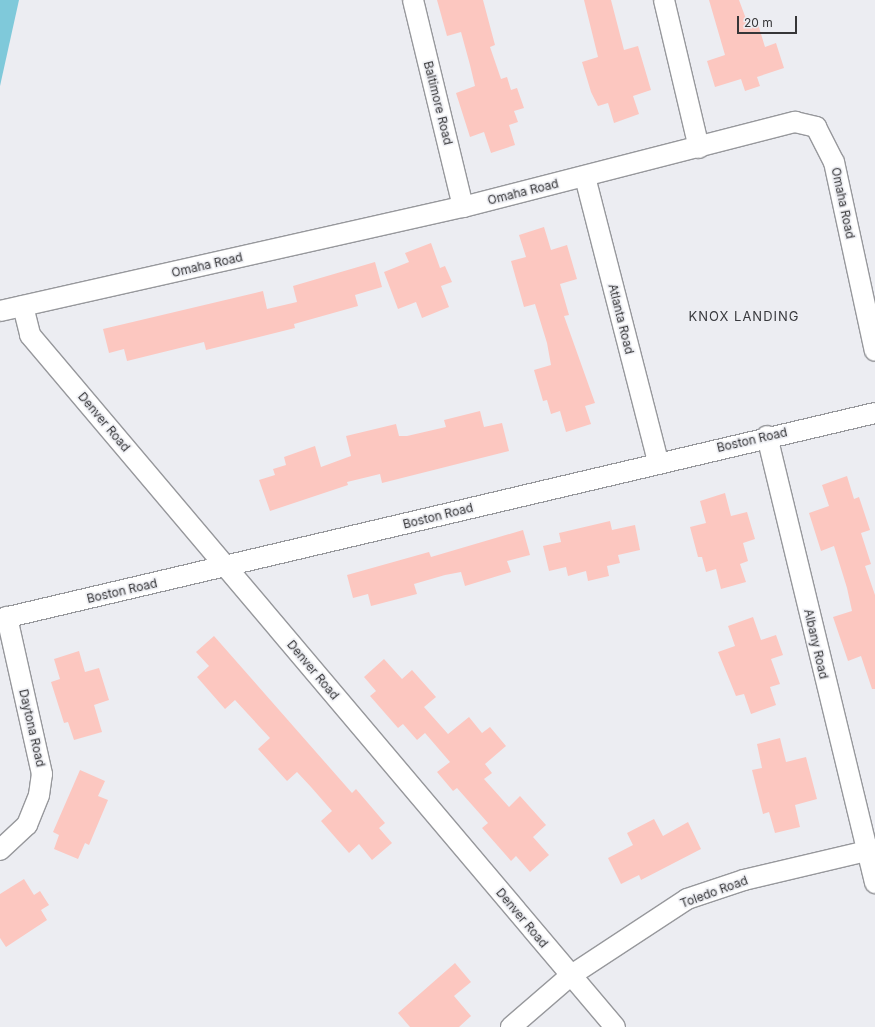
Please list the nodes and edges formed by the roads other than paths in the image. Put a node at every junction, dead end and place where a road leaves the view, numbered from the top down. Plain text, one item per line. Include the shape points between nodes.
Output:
1 (413, 0) edge
2 (664, 0) edge
3 (699, 148) junction
4 (585, 177) junction
5 (463, 207) junction
6 (23, 306) junction
7 (0, 312) edge
8 (875, 351) edge
9 (875, 413) edge
10 (767, 436) junction
11 (658, 462) junction
12 (226, 568) junction
13 (4, 618) edge
14 (0, 850) edge
15 (870, 850) edge
16 (875, 883) edge
17 (570, 976) junction
18 (511, 1027) edge
19 (615, 1027) edge

1 - 5 street, Baltimore Road
2 - 3 street
3 - 4 street, Omaha Road
3 - 8 street, Omaha Road via 796,122 816,127 834,162
4 - 5 street, Omaha Road
4 - 11 street, Atlanta Road
5 - 6 street, Omaha Road
6 - 7 street, Omaha Road
6 - 12 street, Denver Road via 30,335
9 - 10 street, Boston Road
10 - 11 street, Boston Road
10 - 15 street, Albany Road
11 - 12 street, Boston Road
12 - 13 street, Boston Road
12 - 17 street, Denver Road
13 - 14 street, Daytona Road via 42,774 39,795 26,825
15 - 16 street, Albany Road
15 - 17 street, Toledo Road via 744,880 687,900
17 - 18 street, Toledo Road
17 - 19 street, Denver Road

